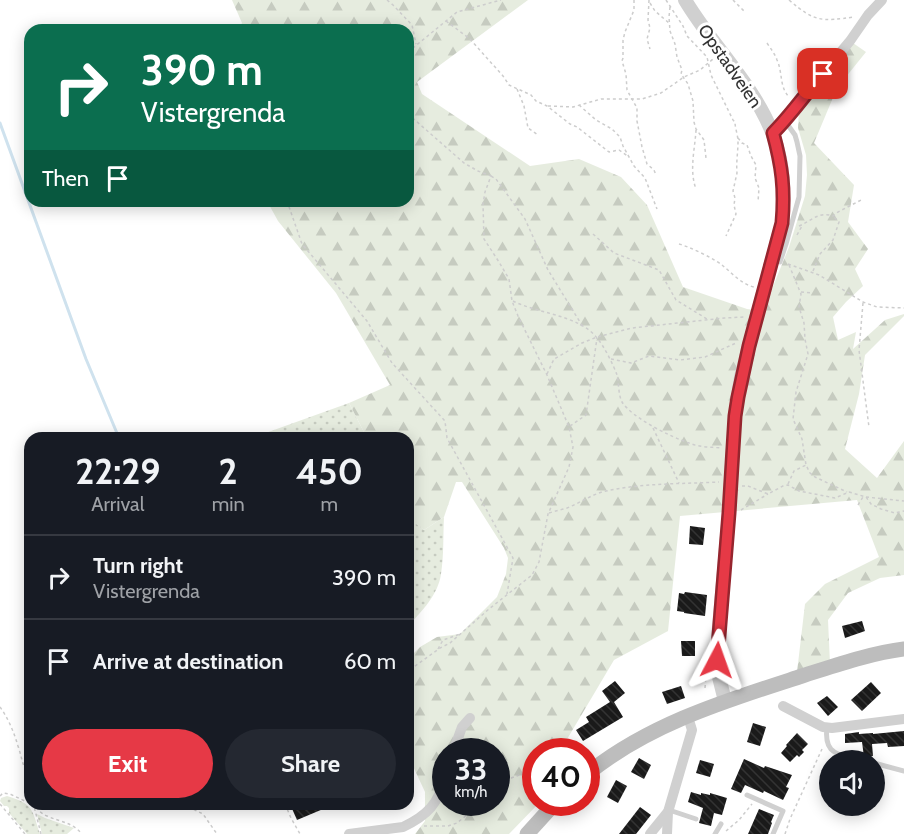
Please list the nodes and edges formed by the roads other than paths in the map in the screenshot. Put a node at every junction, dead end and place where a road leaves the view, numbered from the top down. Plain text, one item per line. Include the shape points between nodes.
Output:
1 (685, 0) edge
2 (882, 0) edge
3 (785, 121) junction
4 (773, 133) junction
5 (780, 262) dead end
6 (904, 649) edge
7 (725, 701) junction
8 (783, 706) dead end
9 (688, 717) junction
10 (470, 718) dead end
11 (904, 719) edge
12 (827, 728) junction
13 (458, 738) edge
14 (831, 750) edge
15 (600, 764) edge
16 (885, 766) edge
17 (904, 771) edge
18 (747, 795) dead end
19 (432, 807) edge
20 (668, 811) junction
21 (543, 816) edge
22 (696, 819) dead end
23 (720, 824) dead end
24 (349, 834) edge
25 (527, 834) edge
26 (650, 834) edge
27 (667, 834) edge
28 (715, 834) edge
29 (773, 834) edge

1 - 4 street, Opstadveien via 743,81
2 - 3 street
3 - 4 street
3 - 5 lane via 795,135 800,156 799,197
4 - 7 street, Opstadveien via 784,203 735,416 717,660
6 - 7 main road
7 - 9 main road
8 - 12 street
9 - 15 main road via 630,744
9 - 20 street via 692,730
10 - 13 street
11 - 12 street
12 - 14 lane via 826,744
16 - 17 lane
18 - 29 lane via 783,811
19 - 24 street via 402,827
20 - 22 lane
20 - 26 street
20 - 27 street
21 - 25 main road
23 - 28 lane

